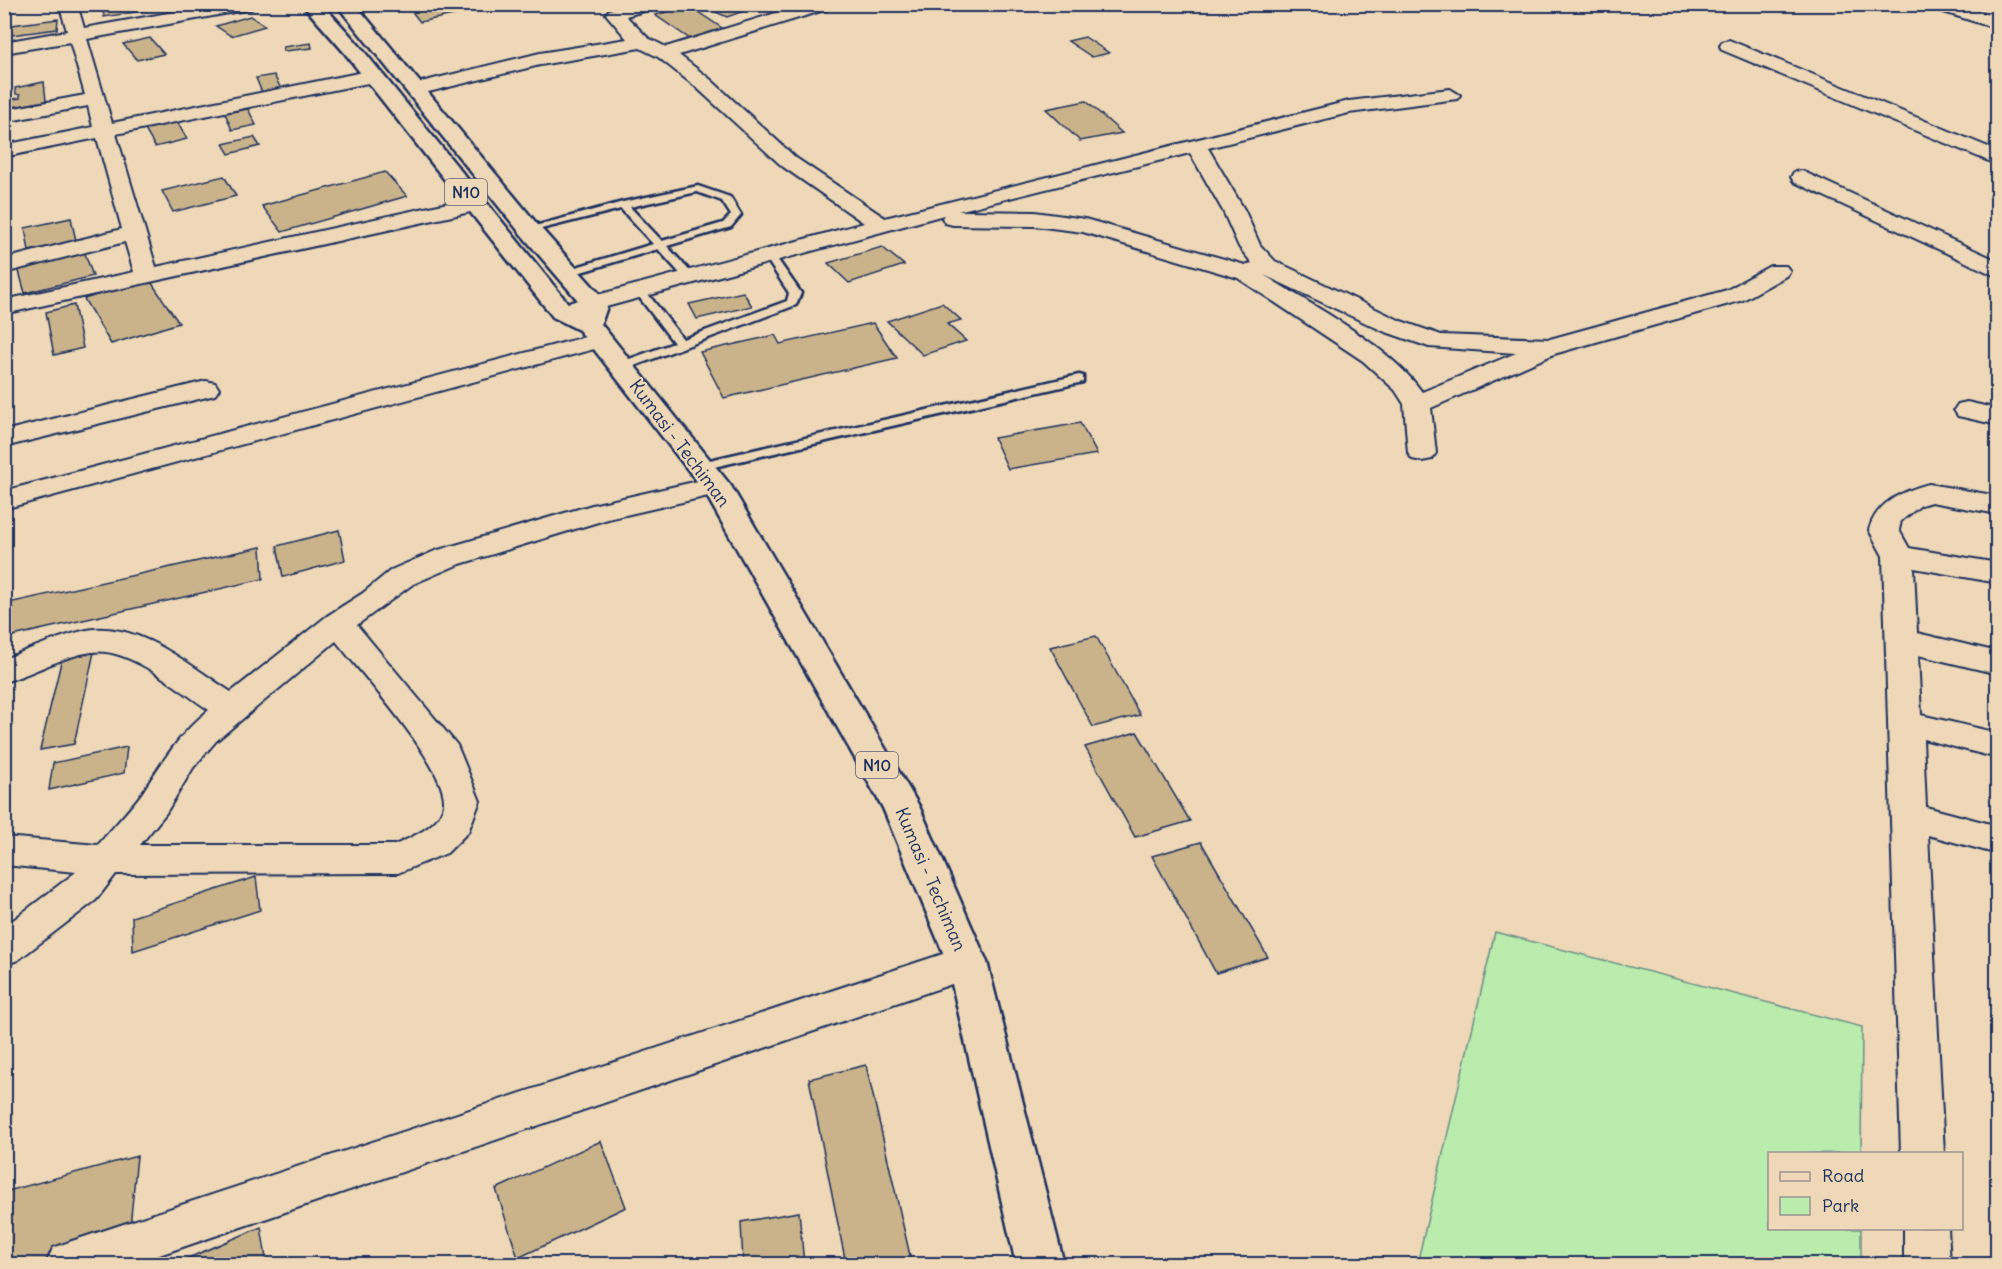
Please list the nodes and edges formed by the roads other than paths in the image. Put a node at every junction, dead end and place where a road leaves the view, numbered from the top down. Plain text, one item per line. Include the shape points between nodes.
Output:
1 (68, 4) edge
2 (251, 4) edge
3 (310, 4) edge
4 (345, 4) edge
5 (649, 4) edge
6 (825, 4) edge
7 (1937, 4) edge
8 (608, 9) edge
9 (1998, 24) edge
10 (77, 36) junction
11 (642, 42) junction
12 (1729, 46) dead end
13 (4, 48) edge
14 (665, 53) junction
15 (374, 76) junction
16 (416, 89) junction
17 (1450, 95) dead end
18 (95, 99) junction
19 (4, 116) edge
20 (104, 130) junction
21 (1196, 145) junction
22 (4, 151) edge
23 (1998, 159) edge
24 (1802, 177) dead end
25 (475, 204) junction
26 (623, 205) junction
27 (913, 216) junction
28 (881, 225) junction
29 (529, 229) junction
30 (134, 233) junction
31 (661, 246) junction
32 (769, 255) junction
33 (4, 266) edge
34 (1257, 270) junction
35 (1998, 270) edge
36 (1778, 271) dead end
37 (567, 273) junction
38 (146, 274) junction
39 (690, 278) junction
40 (640, 291) junction
41 (4, 308) edge
42 (593, 329) junction
43 (681, 344) junction
44 (1551, 347) junction
45 (1078, 379) dead end
46 (206, 389) dead end
47 (1417, 404) junction
48 (1967, 410) dead end
49 (1998, 417) edge
50 (4, 439) edge
51 (1422, 453) dead end
52 (708, 476) junction
53 (4, 500) edge
54 (1998, 505) edge
55 (1898, 556) junction
56 (1998, 573) edge
57 (338, 622) junction
58 (1902, 640) junction
59 (1998, 663) edge
60 (4, 671) edge
61 (233, 709) junction
62 (1906, 723) junction
63 (1998, 746) edge
64 (1910, 818) junction
65 (1998, 840) edge
66 (4, 851) edge
67 (106, 860) junction
68 (4, 948) edge
69 (967, 962) junction
70 (1923, 1152) edge
71 (1926, 1230) edge
72 (69, 1264) edge
73 (1040, 1264) edge
74 (1928, 1264) edge

1 - 10 street
2 - 10 street
3 - 15 highway, Kumasi - Techiman / N10
4 - 16 highway, Kumasi - Techiman / N10
5 - 8 street
6 - 14 street
7 - 9 street
8 - 11 street
10 - 13 street
10 - 18 street
11 - 14 street
11 - 16 street via 540,59
12 - 23 street
14 - 28 street via 789,162
15 - 20 street
15 - 25 highway, Kumasi - Techiman / N10
16 - 29 highway, Kumasi - Techiman / N10
17 - 21 street via 1376,102
18 - 19 street
18 - 20 street
20 - 22 street
20 - 30 street
21 - 27 street
21 - 34 street via 1234,211
24 - 35 street
25 - 38 street
25 - 42 highway, Kumasi - Techiman / N10
26 - 29 lane
26 - 31 lane
26 - 31 lane via 698,189 726,200 736,215 727,225
27 - 28 street
27 - 34 street via 1035,219 1085,226
28 - 32 street
29 - 37 highway, Kumasi - Techiman / N10
30 - 33 street
30 - 38 street
31 - 37 lane
31 - 39 lane
32 - 39 street
32 - 43 lane via 795,293 792,303
34 - 44 street via 1438,342
34 - 47 street via 1372,356 1404,385
36 - 44 street via 1735,295
37 - 42 highway, Kumasi - Techiman / N10
38 - 41 street
39 - 40 street
40 - 42 street
40 - 43 lane
42 - 43 lane
42 - 52 highway, Kumasi - Techiman / N10
42 - 53 street
44 - 47 street
45 - 52 lane
46 - 50 street
47 - 51 street
48 - 49 street
52 - 57 street via 446,558 402,578
52 - 69 highway, Kumasi - Techiman / N10 via 901,806
54 - 55 street via 1929,493 1911,499 1887,517 1884,530
55 - 56 street
55 - 58 street
57 - 61 street
57 - 67 street via 445,754 462,801 455,822 434,843 398,859
58 - 59 street
58 - 62 street
60 - 61 street via 88,641 116,640 143,652
61 - 67 street via 204,732 181,759 154,802
62 - 63 street
62 - 64 street
64 - 65 street
64 - 70 street
66 - 67 street
67 - 68 street via 82,889
69 - 72 street
69 - 73 highway, Kumasi - Techiman / N10
71 - 74 street

